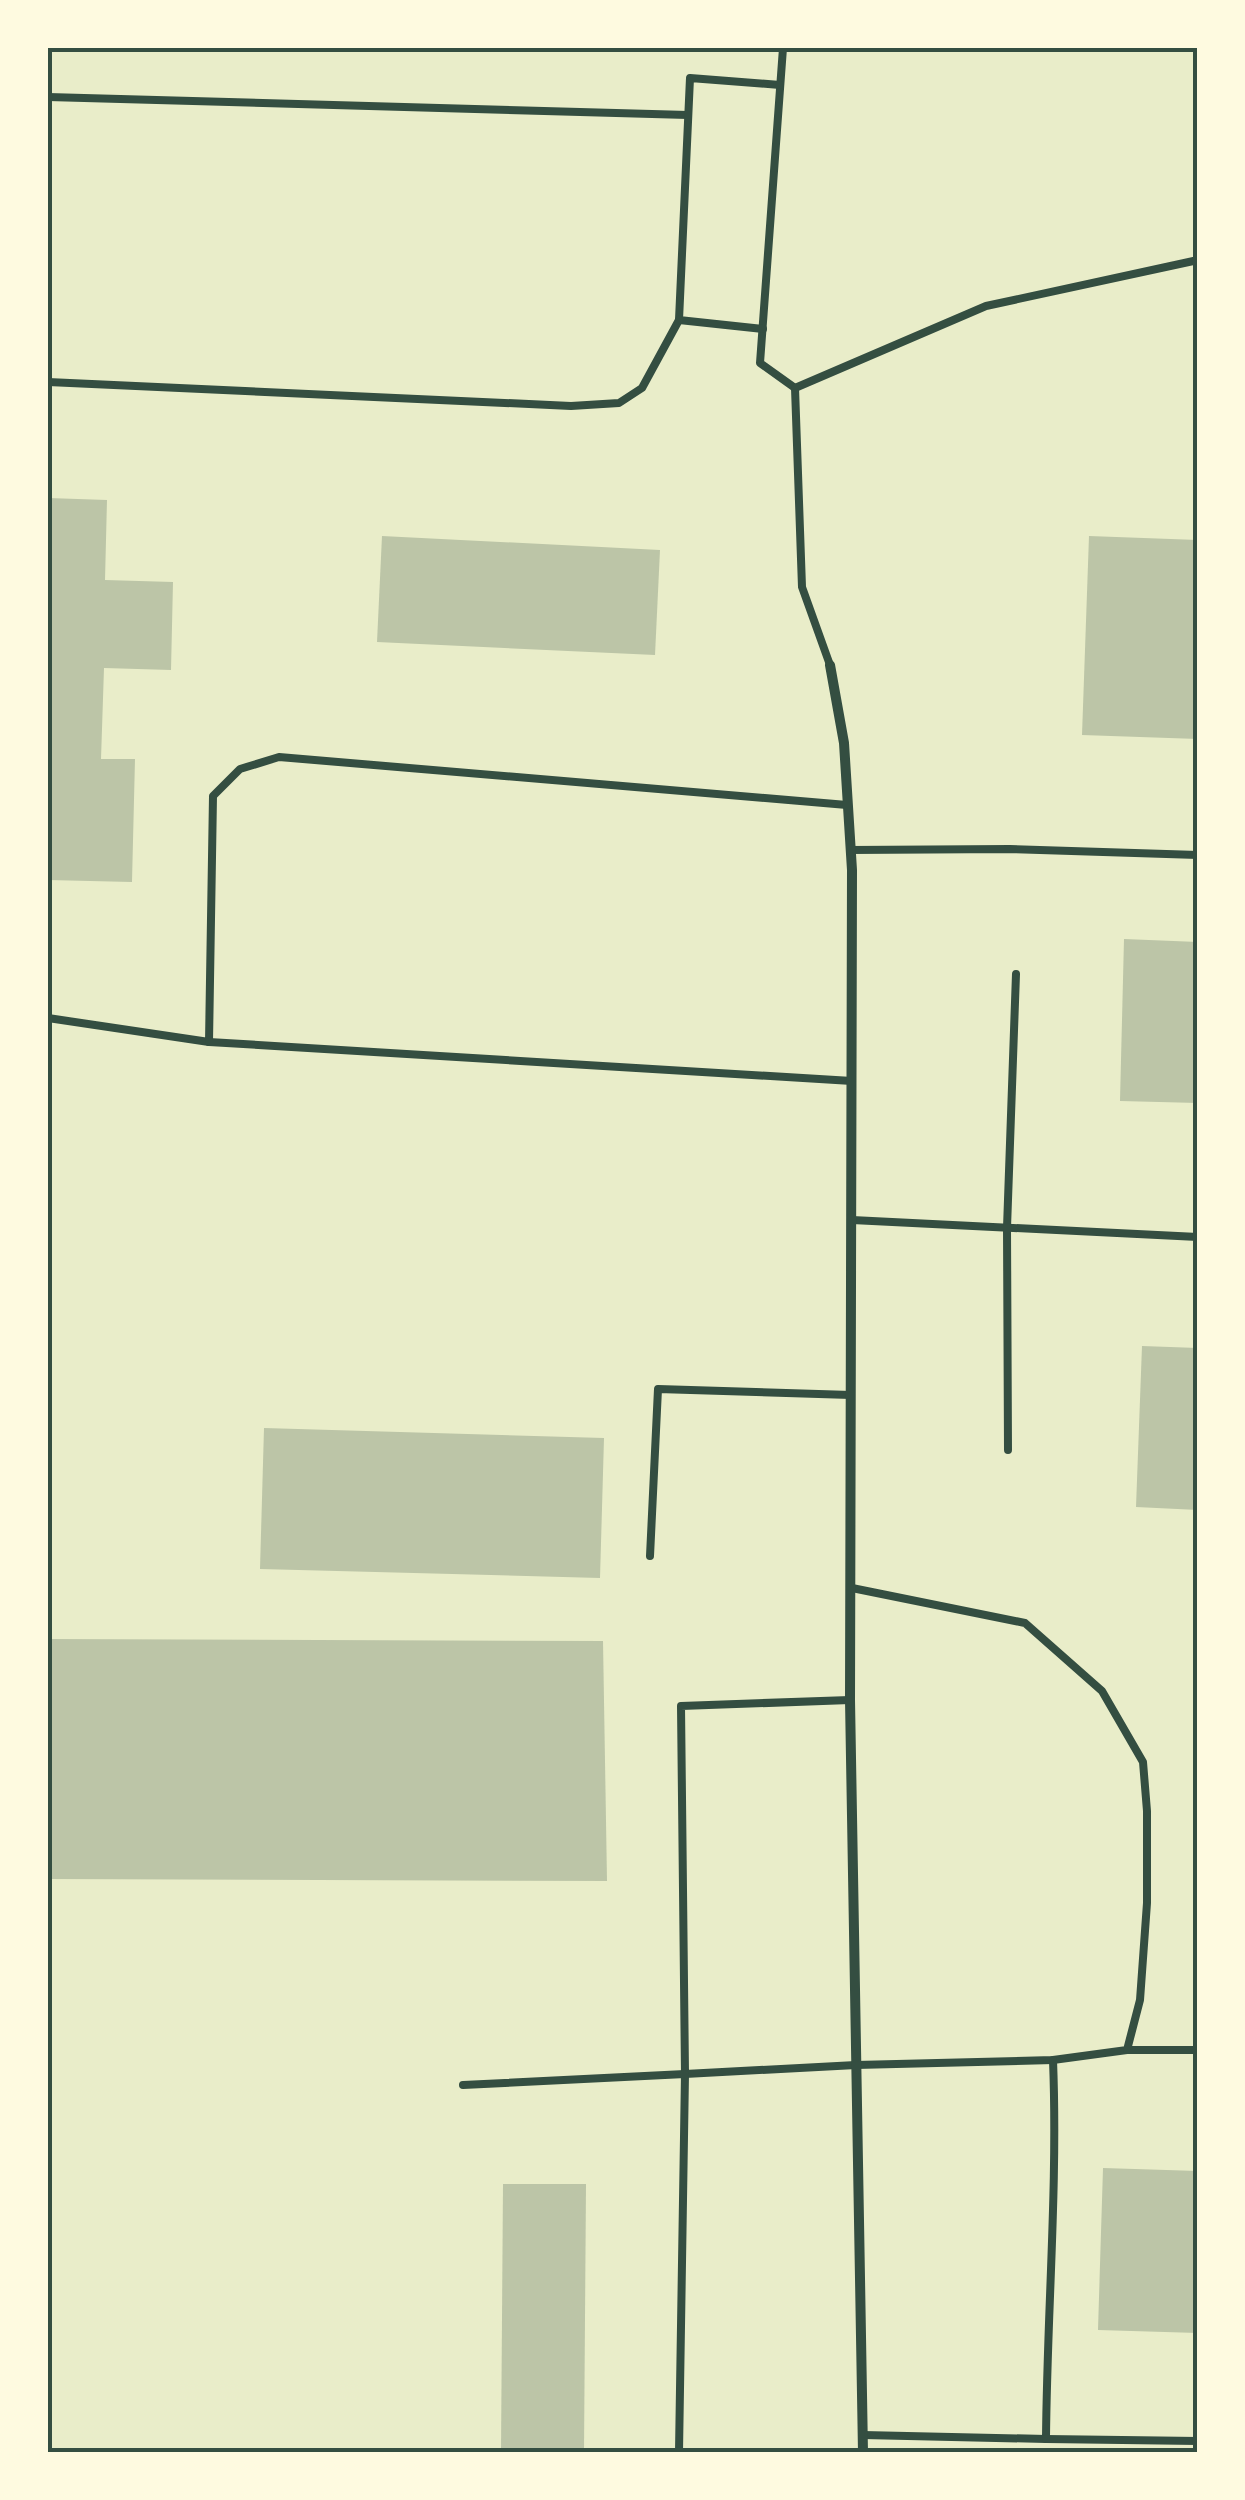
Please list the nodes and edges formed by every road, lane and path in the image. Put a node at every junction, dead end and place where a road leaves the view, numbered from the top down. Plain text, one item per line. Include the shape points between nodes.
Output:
1 (782, 48) edge
2 (780, 85) junction
3 (48, 97) edge
4 (688, 115) junction
5 (1198, 260) edge
6 (679, 320) junction
7 (763, 329) junction
8 (48, 382) edge
9 (795, 388) junction
10 (830, 665) joint
11 (848, 805) junction
12 (850, 850) junction
13 (1198, 855) edge
14 (1016, 974) dead end
15 (48, 1018) edge
16 (208, 1042) junction
17 (852, 1081) junction
18 (852, 1220) junction
19 (1007, 1228) junction
20 (1198, 1237) edge
21 (852, 1395) junction
22 (1008, 1450) dead end
23 (650, 1556) dead end
24 (852, 1588) junction
25 (850, 1700) junction
26 (1127, 2050) junction
27 (1198, 2050) edge
28 (1053, 2060) junction
29 (856, 2065) junction
30 (685, 2074) junction
31 (463, 2085) dead end
32 (862, 2436) junction
33 (1046, 2439) junction
34 (1198, 2441) edge
35 (679, 2452) edge
36 (862, 2452) edge

1 - 2 lane
2 - 4 lane via 690,78
2 - 7 lane
3 - 4 lane
4 - 6 lane
5 - 9 lane via 986,306
6 - 7 lane
6 - 8 lane via 642,388 619,402 571,406
7 - 9 lane via 760,363
9 - 10 lane via 802,587
10 - 11 street
11 - 12 street
11 - 16 lane via 279,756 240,769 213,796
12 - 13 lane
12 - 17 street
14 - 19 lane
15 - 16 lane
16 - 17 lane
17 - 18 street
18 - 19 lane
18 - 21 street
19 - 20 lane
19 - 22 lane
21 - 23 lane via 658,1390
21 - 24 street
24 - 25 street
24 - 26 lane via 1025,1623 1102,1691 1143,1762 1147,1810 1140,2000
25 - 29 street
25 - 30 lane via 681,1706
26 - 27 lane
26 - 28 lane
28 - 29 lane
28 - 33 lane
29 - 30 lane
29 - 32 street
30 - 31 lane
30 - 35 lane
32 - 33 lane
32 - 36 street
33 - 34 lane

